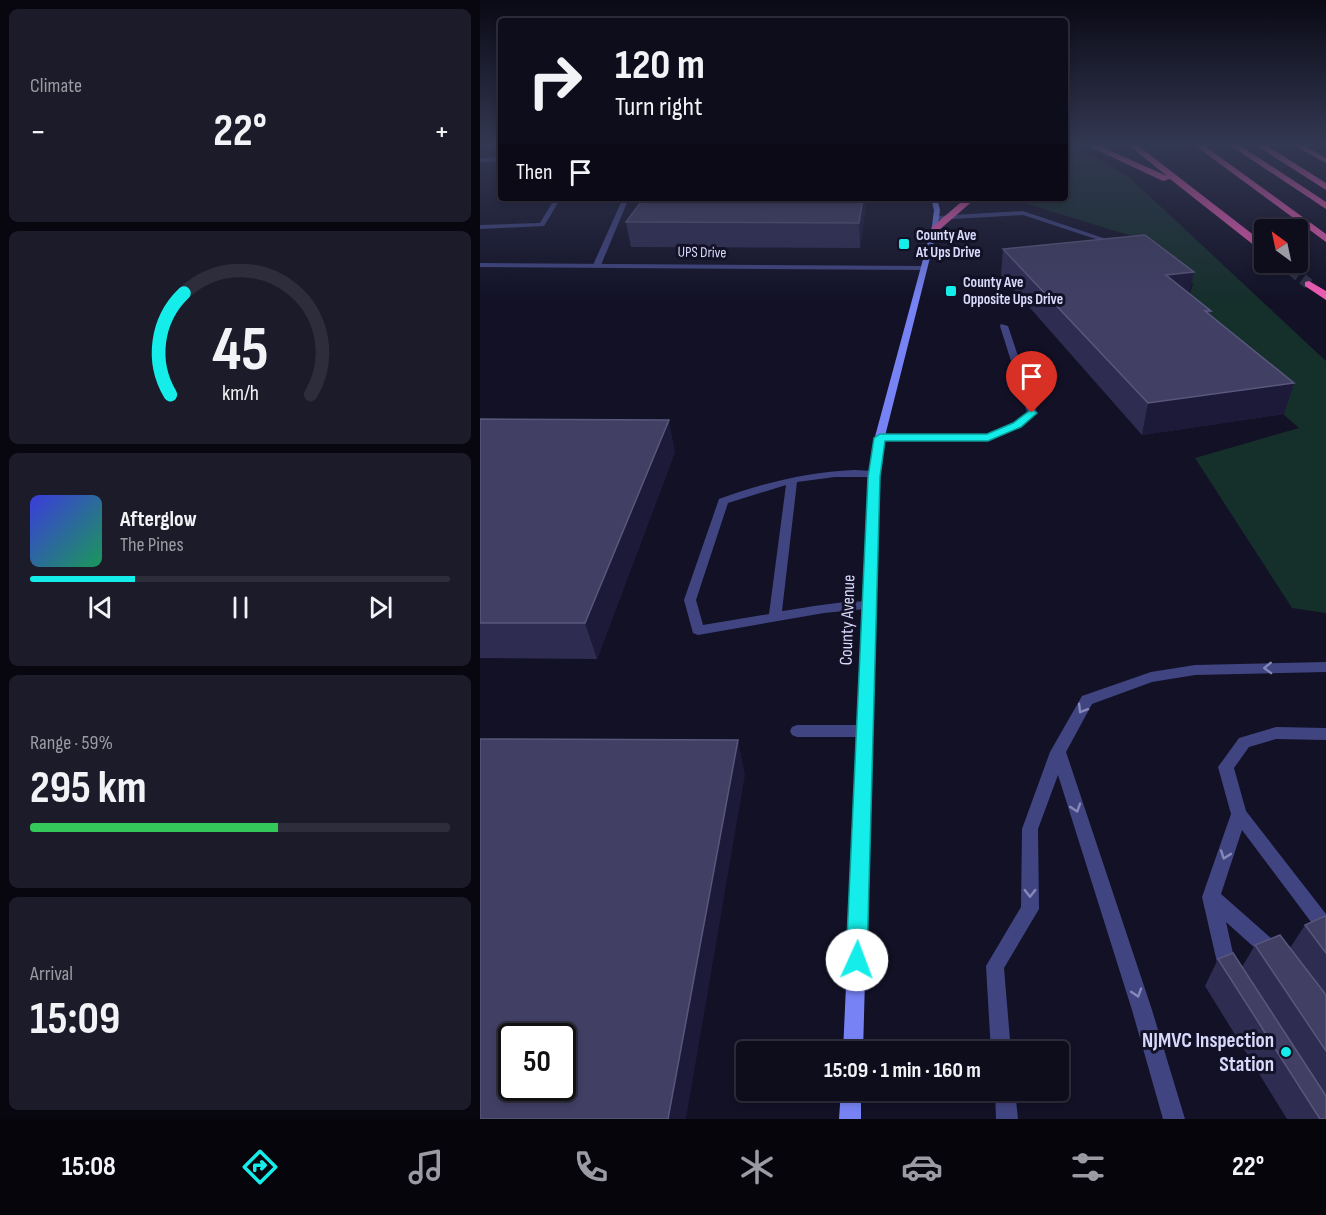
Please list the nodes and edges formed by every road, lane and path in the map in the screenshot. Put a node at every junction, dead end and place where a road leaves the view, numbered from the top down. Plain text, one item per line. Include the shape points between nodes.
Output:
1 (1199, 196) edge
2 (1268, 196) edge
3 (1311, 196) edge
4 (556, 201) edge
5 (625, 201) edge
6 (934, 201) edge
7 (968, 201) edge
8 (1326, 206) edge
9 (950, 217) junction
10 (937, 218) junction
11 (480, 227) edge
12 (935, 229) junction
13 (1326, 239) edge
14 (1254, 240) edge
15 (1123, 246) edge
16 (480, 265) edge
17 (597, 265) junction
18 (924, 268) junction
19 (1309, 284) tunnel mouth
20 (1326, 297) edge
21 (1004, 326) dead end
22 (880, 438) junction
23 (874, 474) junction
24 (792, 480) junction
25 (870, 605) junction
26 (775, 618) junction
27 (1326, 667) edge
28 (796, 731) dead end
29 (866, 731) junction
30 (1326, 734) edge
31 (1058, 752) junction
32 (1239, 814) junction
33 (1211, 897) junction
34 (1326, 928) edge
35 (1283, 965) edge
36 (1235, 986) edge
37 (853, 1041) edge
38 (1000, 1041) edge
39 (851, 1101) edge
40 (1006, 1101) edge
41 (850, 1119) edge
42 (1007, 1119) edge
43 (1174, 1119) edge

1 - 14 highway
2 - 13 highway
3 - 8 highway
4 - 11 street via 542,225
5 - 17 street
6 - 10 main road, County Avenue
7 - 9 highway
9 - 10 street
9 - 12 highway
9 - 15 street via 1023,213
10 - 12 main road, County Avenue
12 - 18 main road, County Avenue
16 - 17 street, UPS Drive
17 - 18 street, UPS Drive
18 - 22 main road, County Avenue
19 - 20 highway
21 - 22 street via 1032,413 1017,425 988,437
22 - 23 main road, County Avenue
23 - 24 street via 839,471
23 - 25 main road, County Avenue
24 - 26 street
24 - 26 street via 765,485 723,501 690,600 698,630
25 - 26 street
25 - 29 main road, County Avenue
27 -> 31 street via 1195,670 1151,677 1087,700
28 - 29 street
29 - 37 main road, County Avenue
30 - 32 street via 1276,733 1244,742 1226,767
31 -> 38 street via 1030,829 1030,909 995,966
31 -> 43 street
32 -> 33 street
32 - 34 street
33 - 35 street
33 - 36 street via 1229,976
39 - 41 main road
40 - 42 street

